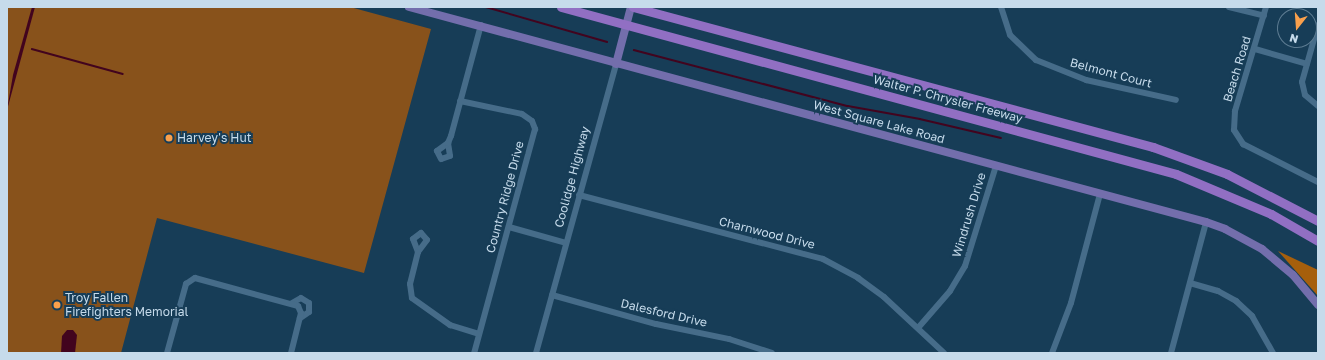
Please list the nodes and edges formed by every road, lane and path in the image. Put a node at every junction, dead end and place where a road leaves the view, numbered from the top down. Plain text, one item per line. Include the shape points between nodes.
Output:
1 (409, 7) edge
2 (560, 7) edge
3 (632, 7) edge
4 (1001, 7) edge
5 (1229, 7) edge
6 (1266, 7) edge
7 (1264, 16) junction
8 (481, 25) junction
9 (1318, 25) edge
10 (1255, 49) junction
11 (616, 64) junction
12 (1307, 64) junction
13 (1176, 100) dead end
14 (460, 101) junction
15 (1318, 106) edge
16 (448, 143) dead end
17 (996, 166) junction
18 (1318, 182) edge
19 (1100, 194) junction
20 (579, 195) junction
21 (1318, 221) edge
22 (1206, 222) junction
23 (509, 227) junction
24 (1318, 241) edge
25 (566, 243) junction
26 (418, 252) dead end
27 (1190, 283) junction
28 (552, 295) junction
29 (292, 303) junction
30 (1318, 305) edge
31 (300, 318) junction
32 (918, 328) junction
33 (479, 334) junction
34 (168, 353) edge
35 (291, 353) edge
36 (474, 353) edge
37 (536, 353) edge
38 (772, 353) edge
39 (944, 353) edge
40 (1052, 353) edge
41 (1171, 353) edge
42 (1274, 353) edge

1 - 8 main road, West Square Lake Road
2 - 24 highway, Walter P. Chrysler Freeway via 1176,174 1271,214
3 - 11 main road, Coolidge Highway
3 - 21 highway, Walter P. Chrysler Freeway via 1153,147 1227,174
4 - 13 street, Belmont Court via 1005,24 1014,41 1040,62 1096,83
5 - 7 street
6 - 7 street, Beach Road
7 - 10 street, Beach Road
8 - 11 main road, West Square Lake Road
8 - 14 street
9 - 12 street
10 - 12 street
10 - 18 street, Beach Road via 1234,117 1237,137 1247,146
11 - 17 main road, West Square Lake Road
11 - 20 street, Coolidge Highway
12 - 15 street via 1302,87 1305,95
14 - 16 street
14 - 23 street, Country Ridge Drive via 522,114 534,125 534,134
17 - 19 main road, West Square Lake Road
17 - 32 street, Windrush Drive via 965,266 950,291
19 - 22 main road, West Square Lake Road
19 - 40 street via 1071,303
20 - 25 street, Coolidge Highway
20 - 32 street, Charnwood Drive via 823,259 875,290
22 - 27 street
22 - 30 main road, West Square Lake Road via 1232,232 1262,249 1293,275
23 - 25 street
23 - 33 street, Country Ridge Drive
25 - 28 street, Coolidge Highway
26 - 33 street via 410,284 412,298 450,325
27 - 41 street
27 - 42 street via 1226,294 1242,306
28 - 37 street, Coolidge Highway
28 - 38 street, Dalesford Drive via 656,324 729,339
29 - 31 street via 300,309
29 - 31 street via 301,298 309,303 309,312
29 - 34 street via 197,278 190,279
31 - 35 street
32 - 39 street, Charnwood Drive
33 - 36 street, Country Ridge Drive

